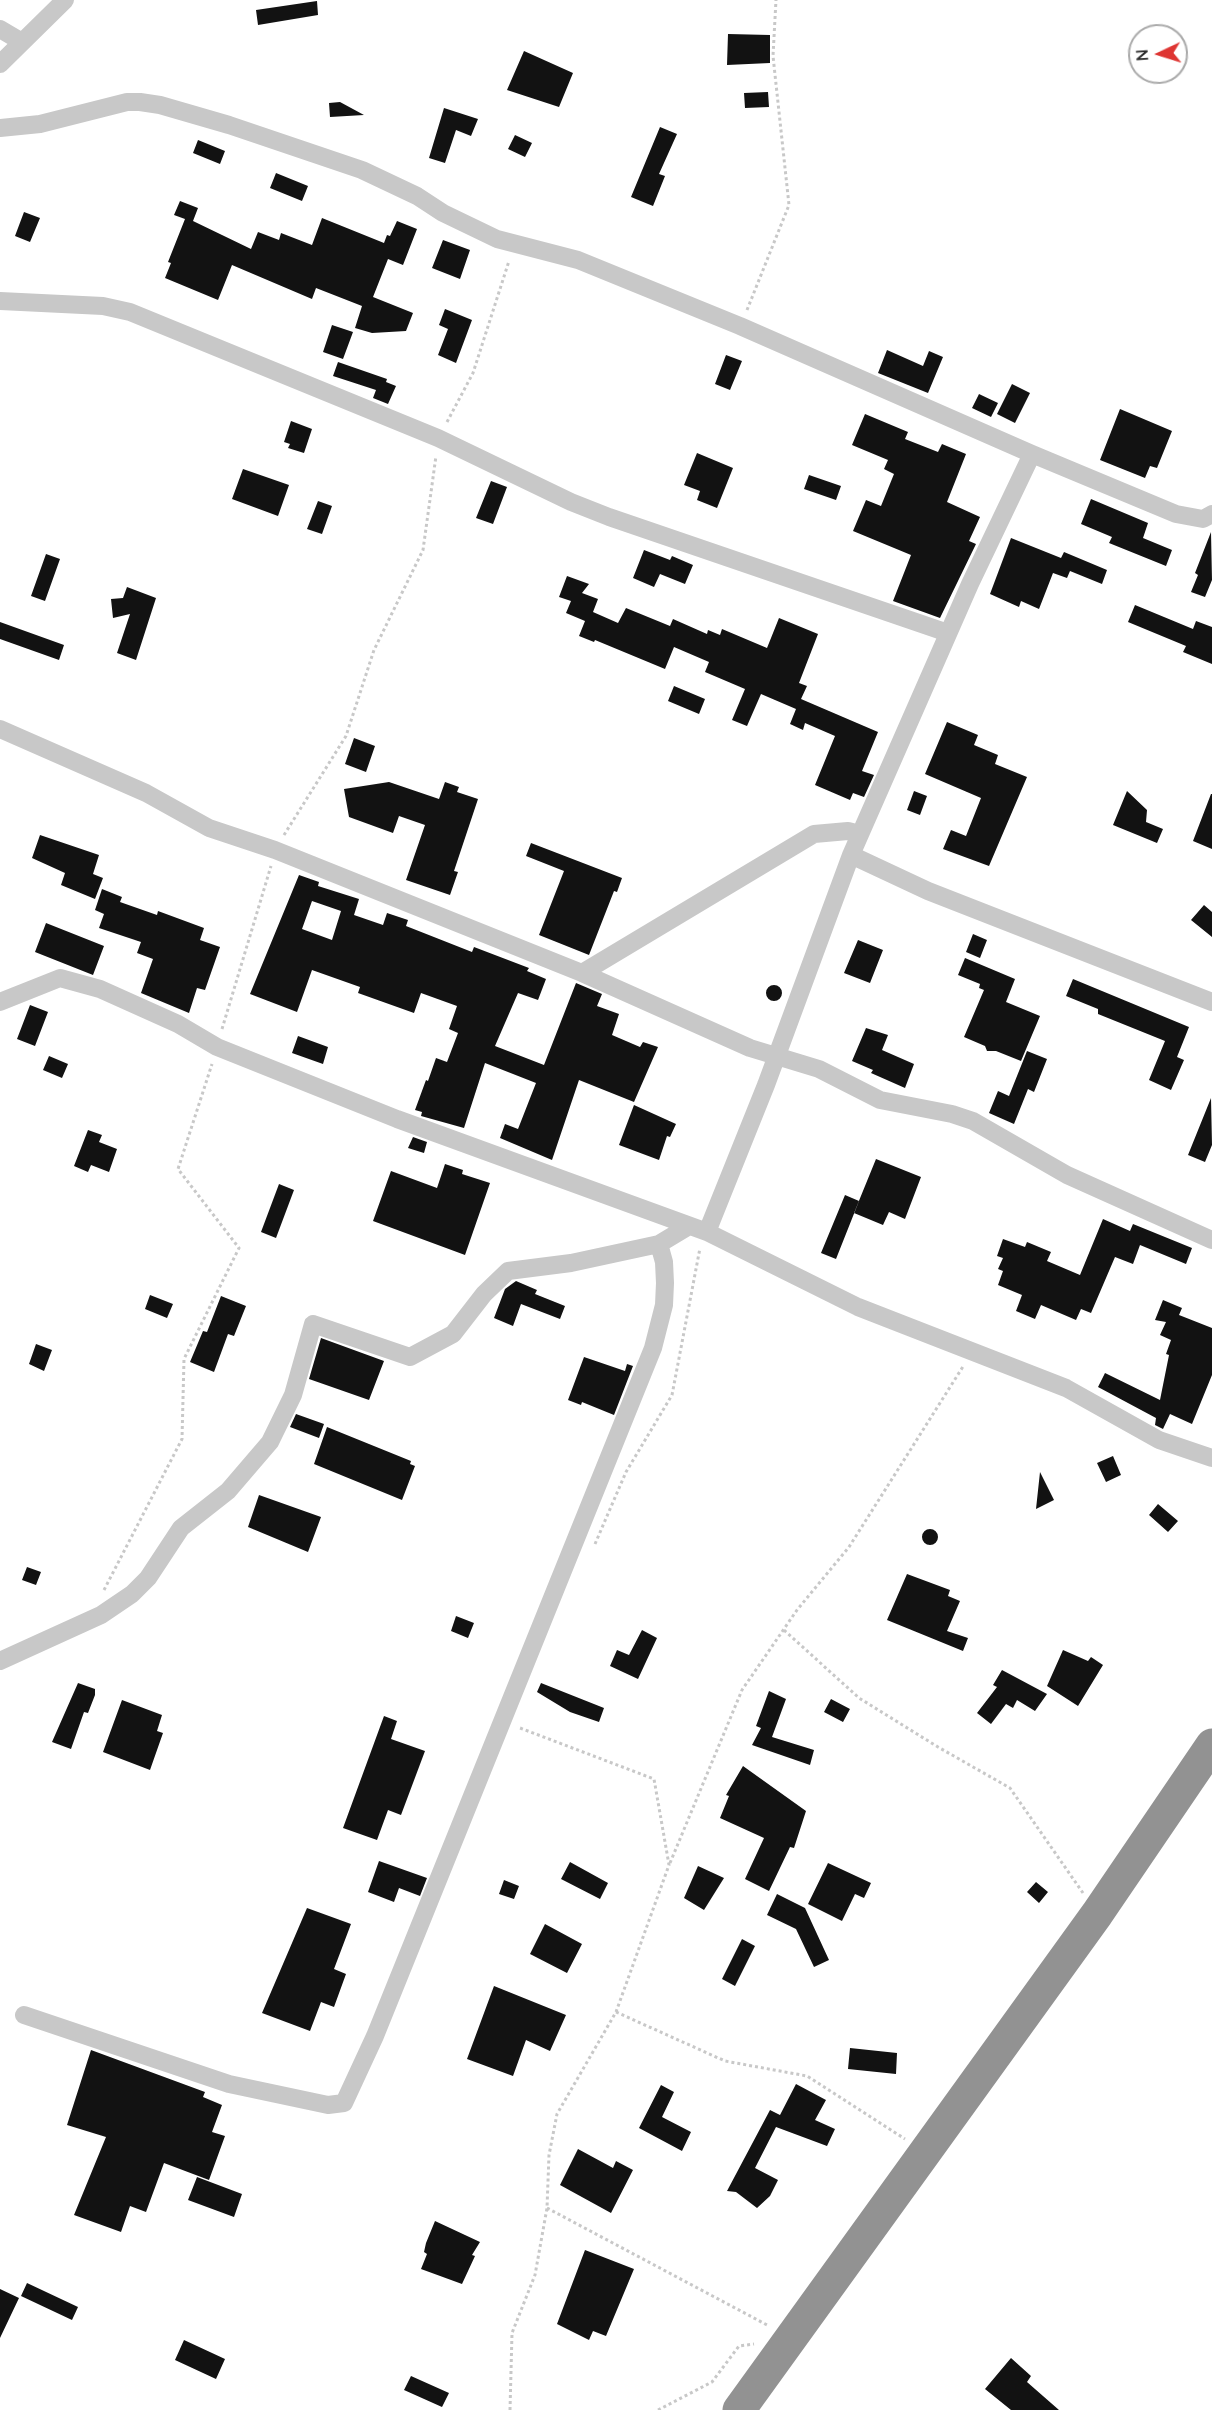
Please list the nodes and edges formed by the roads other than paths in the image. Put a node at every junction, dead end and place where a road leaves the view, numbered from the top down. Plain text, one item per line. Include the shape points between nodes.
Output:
1 (64, 0) edge
2 (0, 29) edge
3 (22, 42) junction
4 (0, 64) edge
5 (0, 128) edge
6 (0, 301) edge
7 (1032, 454) junction
8 (1212, 514) edge
9 (948, 633) junction
10 (0, 729) edge
11 (860, 834) junction
12 (851, 855) junction
13 (582, 973) junction
14 (0, 1002) edge
15 (1212, 1002) edge
16 (776, 1056) junction
17 (689, 1226) junction
18 (707, 1232) junction
19 (1212, 1240) edge
20 (659, 1244) junction
21 (1212, 1458) edge
22 (0, 1661) edge
23 (1212, 1745) edge
24 (24, 2015) dead end
25 (739, 2410) edge

1 - 3 street
2 - 3 street
3 - 4 street
5 - 7 street via 40,124 127,102 160,105 229,125 362,170 497,239 578,260
6 - 9 street via 103,306 130,312 438,438 609,517
7 - 8 street via 1176,514 1203,519
7 - 9 street
9 - 11 street
10 - 13 street via 146,793 209,828 275,850
11 - 12 street
11 - 13 street via 814,834
12 - 15 street via 928,891
12 - 16 street
13 - 16 street
14 - 17 street via 48,981 66,978 149,1010 217,1047 397,1119
16 - 18 street
16 - 19 street via 819,1069 880,1100 973,1121 1067,1175
17 - 18 street
17 - 20 street
18 - 21 street via 858,1307 1066,1388 1159,1440
20 - 22 street via 572,1263 508,1271 453,1334 410,1357 313,1324 293,1395 270,1442 228,1491 181,1528 148,1578 132,1594 87,1623
20 - 24 street via 664,1262 664,1305 653,1348 375,2036 344,2103 328,2104 229,2084
23 - 25 highway via 1097,1914

